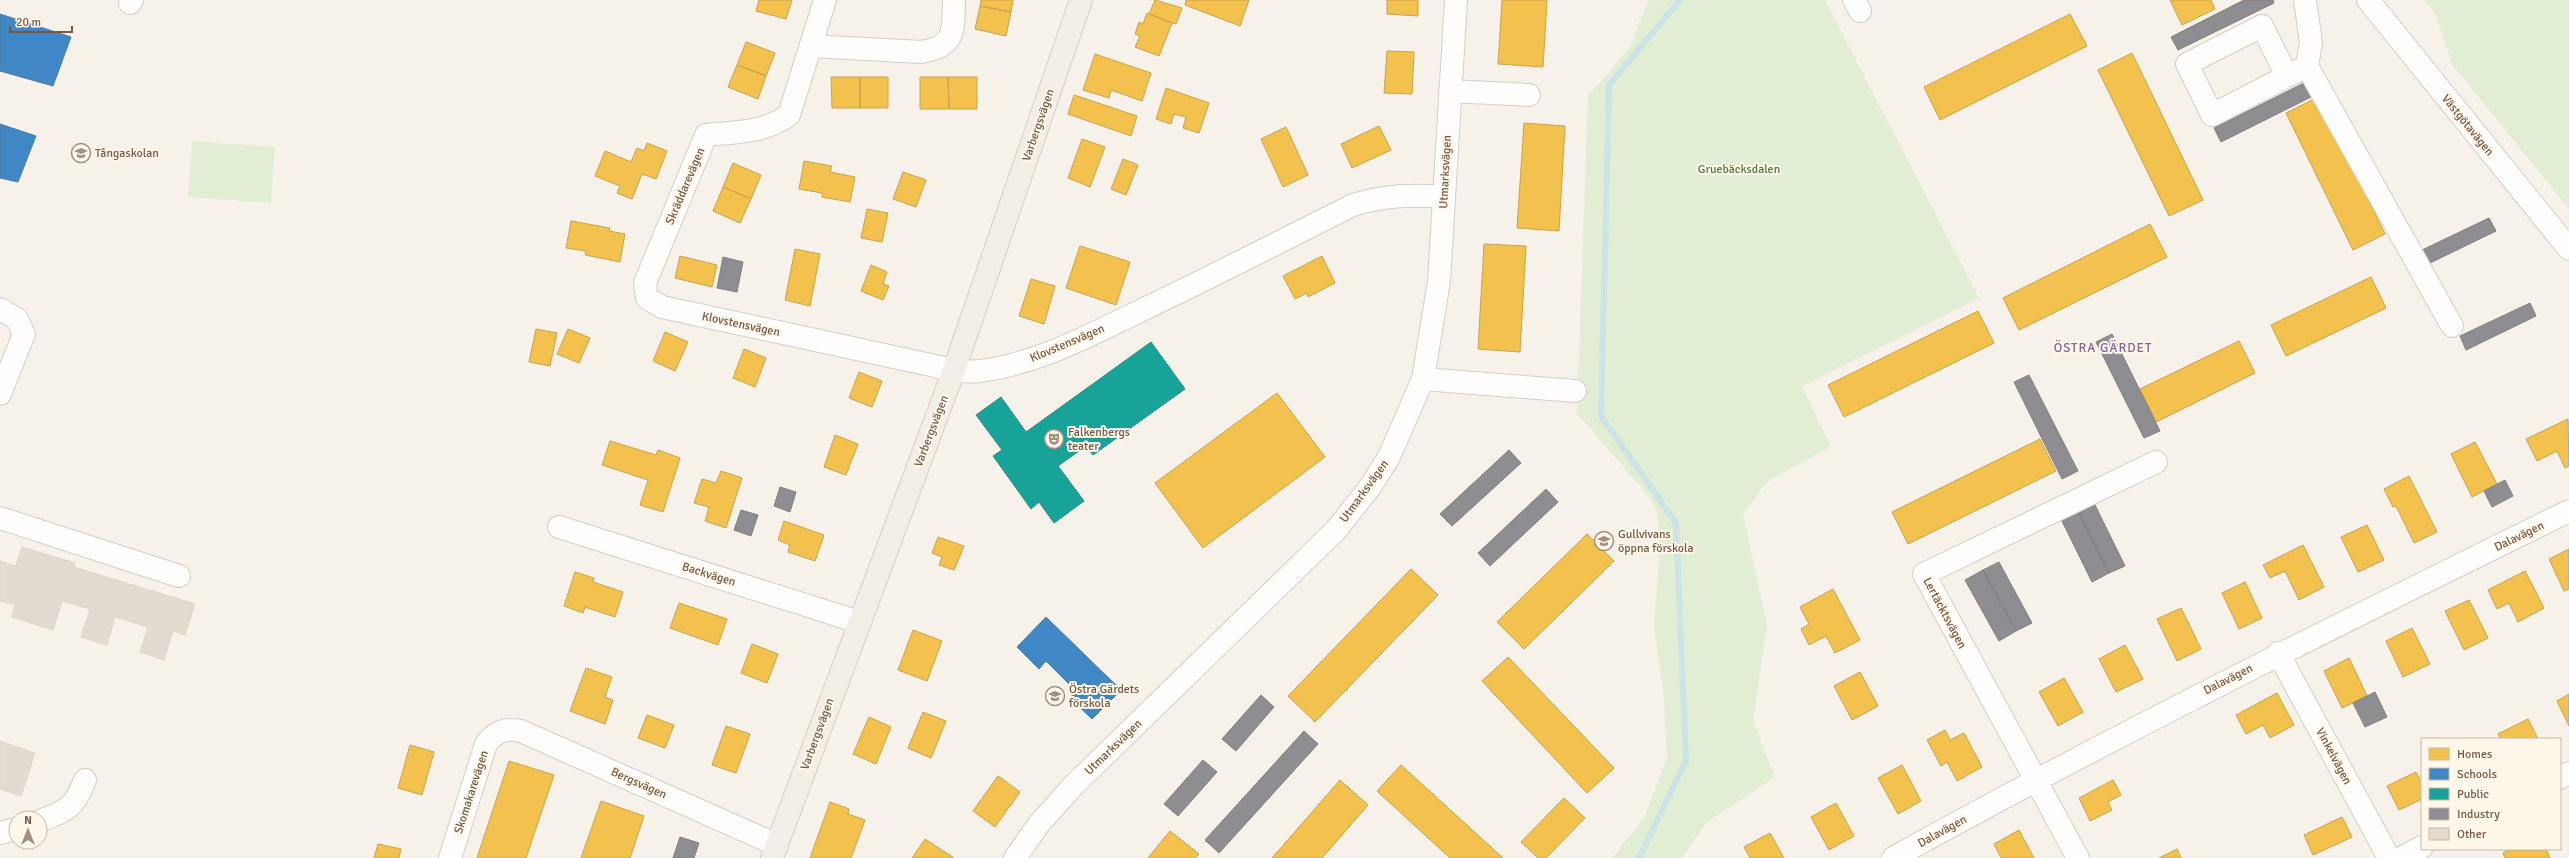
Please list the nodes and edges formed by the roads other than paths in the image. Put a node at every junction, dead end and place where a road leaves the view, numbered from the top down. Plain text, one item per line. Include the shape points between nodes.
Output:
1 (825, 0) edge
2 (954, 0) edge
3 (1080, 0) edge
4 (1456, 0) edge
5 (2305, 0) edge
6 (2368, 0) edge
7 (811, 46) junction
8 (2307, 66) junction
9 (2287, 76) junction
10 (1450, 91) junction
11 (1529, 95) dead end
12 (1444, 197) junction
13 (2569, 249) edge
14 (647, 298) joint
15 (0, 309) edge
16 (2452, 326) dead end
17 (954, 370) junction
18 (1423, 379) junction
19 (1575, 391) dead end
20 (0, 394) edge
21 (2156, 462) dead end
22 (2569, 511) edge
23 (0, 518) edge
24 (559, 527) dead end
25 (179, 576) dead end
26 (859, 622) junction
27 (2278, 654) junction
28 (499, 731) joint
29 (2035, 779) junction
30 (85, 780) dead end
31 (48, 818) edge
32 (2421, 848) edge
33 (774, 852) edge
34 (450, 858) edge
35 (1015, 858) edge
36 (1893, 858) edge
37 (2078, 858) edge
38 (2389, 858) edge
39 (2400, 858) edge

1 - 7 street, Skräddarevägen
2 - 7 street via 949,38 944,47 936,50 921,52
3 - 17 main road, Varbergsvägen
4 - 10 street, Utmarksvägen
5 - 8 street via 2311,43
6 - 13 street, Västgötavägen
7 - 14 street, Skräddarevägen via 789,115 761,130 706,134 645,283
8 - 9 street
8 - 16 street
9 - 9 street via 2212,115 2187,64 2262,26
10 - 11 street
10 - 12 street, Utmarksvägen
12 - 17 street, Klovstensvägen via 1374,198 1353,205 1185,290 1050,353 1005,367 978,371
12 - 18 street, Utmarksvägen via 1439,281
14 - 17 street, Klovstensvägen via 662,307
15 - 20 street via 17,319 24,334
17 - 26 main road, Varbergsvägen
18 - 19 street
18 - 35 street, Utmarksvägen via 1389,457 1336,530 1074,785 1039,824
21 - 29 street, Lertäcktsvägen via 1924,574
22 - 27 street, Dalavägen
23 - 25 street
24 - 26 street, Backvägen
26 - 33 main road, Varbergsvägen
27 - 29 street, Dalavägen
27 - 38 street, Vinkelvägen
28 - 33 street, Bergsvägen via 521,731
28 - 34 street, Skomakarevägen via 486,744
29 - 36 street, Dalavägen
29 - 37 street, Lertäcktsvägen
30 - 31 street via 71,808
32 - 39 street

